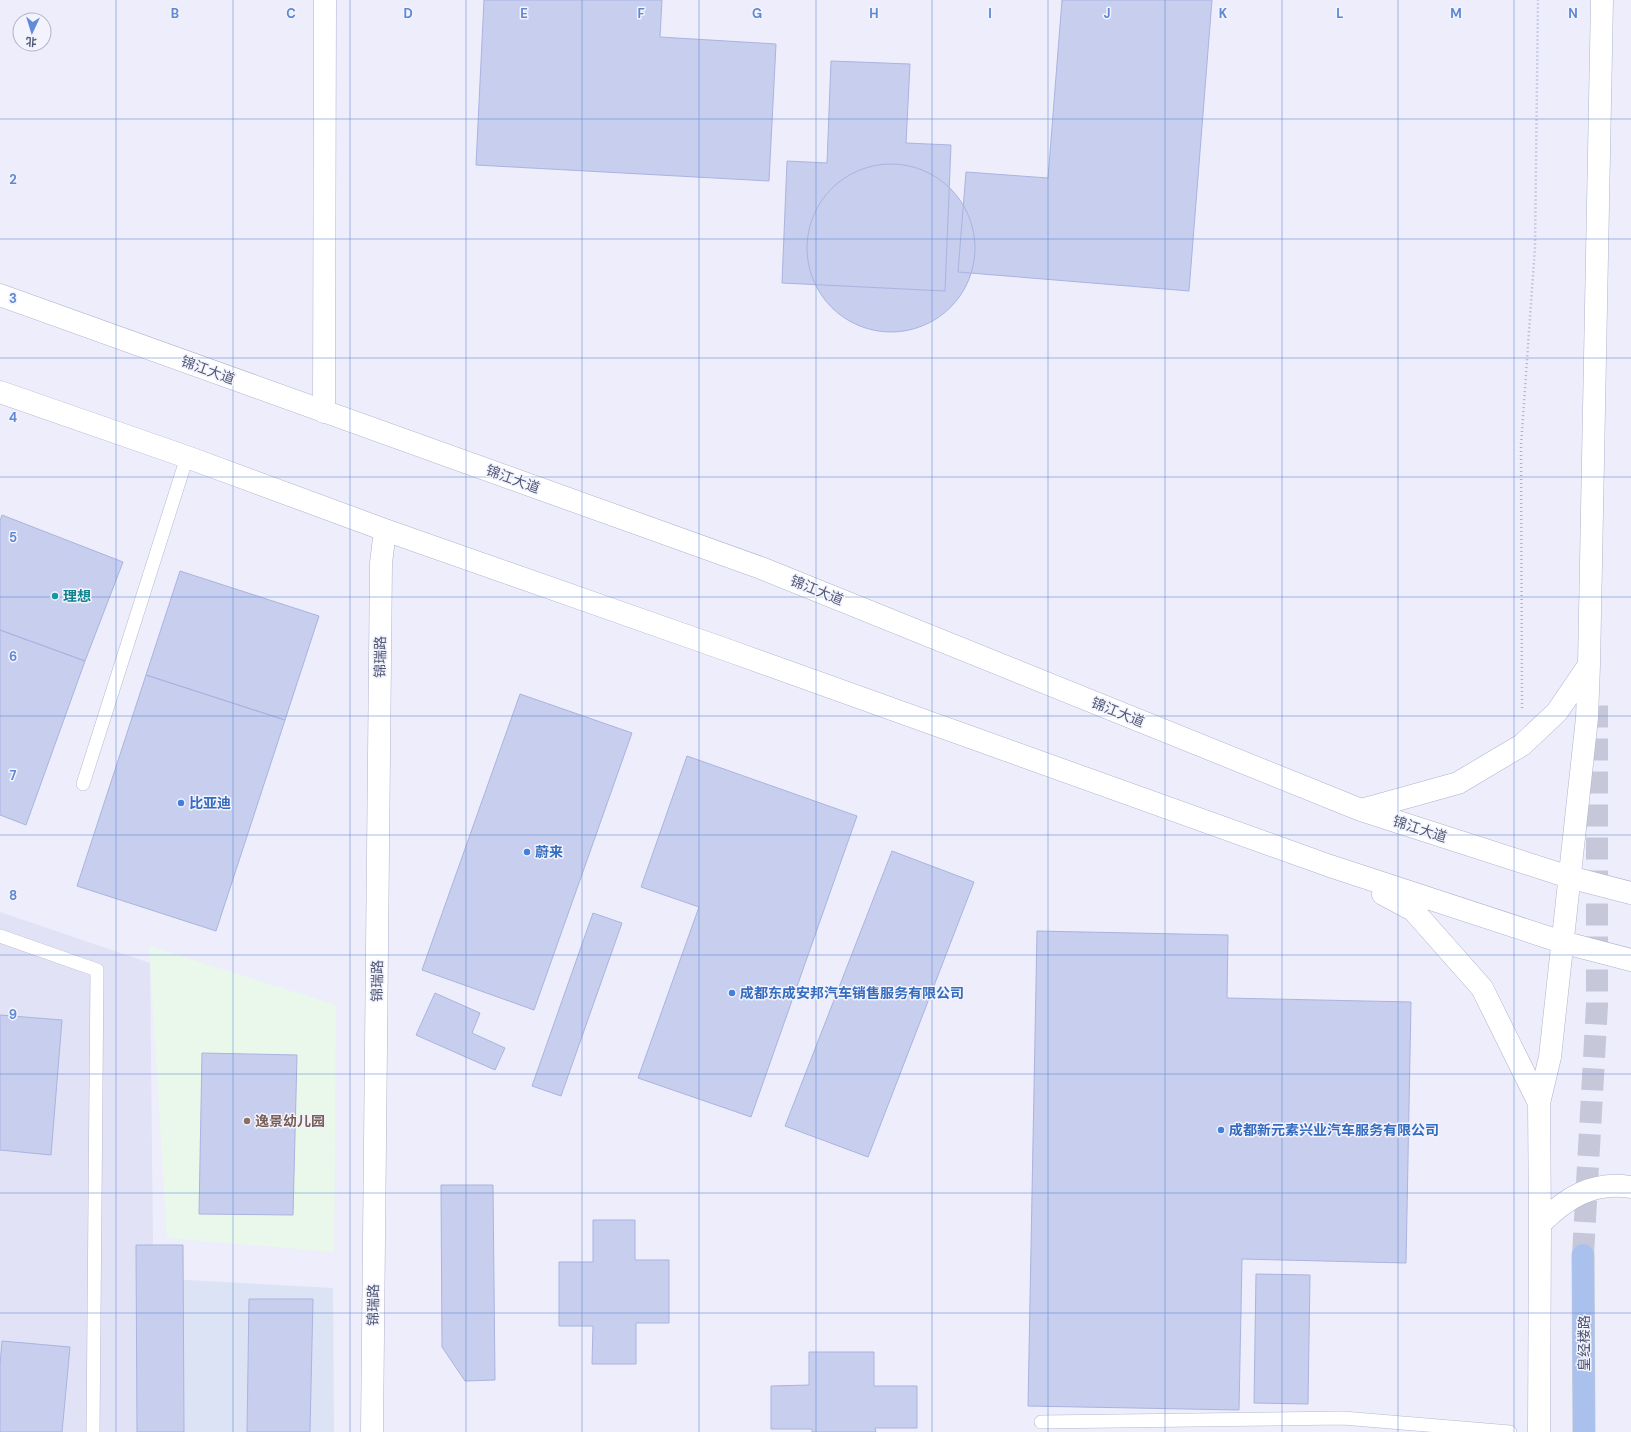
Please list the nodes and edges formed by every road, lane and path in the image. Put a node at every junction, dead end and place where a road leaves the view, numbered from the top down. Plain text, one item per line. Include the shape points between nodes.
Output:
1 (325, 0) edge
2 (1538, 0) edge
3 (1602, 0) edge
4 (0, 295) edge
5 (0, 392) edge
6 (324, 412) junction
7 (188, 457) junction
8 (386, 530) junction
9 (1589, 665) junction
10 (1522, 745) junction
11 (83, 784) dead end
12 (1361, 810) junction
13 (1330, 866) junction
14 (1569, 877) junction
15 (1631, 893) edge
16 (0, 936) edge
17 (1562, 942) junction
18 (1631, 960) edge
19 (1539, 1103) junction
20 (1631, 1187) edge
21 (1540, 1224) junction
22 (1584, 1255) tunnel mouth
23 (1041, 1422) dead end
24 (93, 1432) edge
25 (372, 1432) edge
26 (1510, 1432) edge
27 (1539, 1432) edge
28 (1584, 1432) edge

1 - 6 main road
2 - 10 path via 1535,247 1521,445
3 - 9 main road
4 - 6 main road, 锦江大道
5 - 7 main road
6 - 12 main road, 锦江大道 via 761,568
7 - 8 main road
7 - 11 lane
8 - 13 main road
8 - 25 main road, 锦瑞路 via 381,563
9 - 10 main road via 1557,712
9 - 14 main road via 1587,718
10 - 12 main road via 1458,784
12 - 14 main road, 锦江大道
13 - 17 main road
13 - 19 main road via 1413,910 1482,988
14 - 15 main road, 锦江大道
14 - 17 main road
16 - 24 lane via 97,970
17 - 18 main road
17 - 19 main road via 1550,1057
19 - 21 main road
20 - 21 main road via 1608,1185 1578,1193
21 - 27 main road
22 - 28 highway, 皇经楼路
23 - 26 lane via 1342,1418

